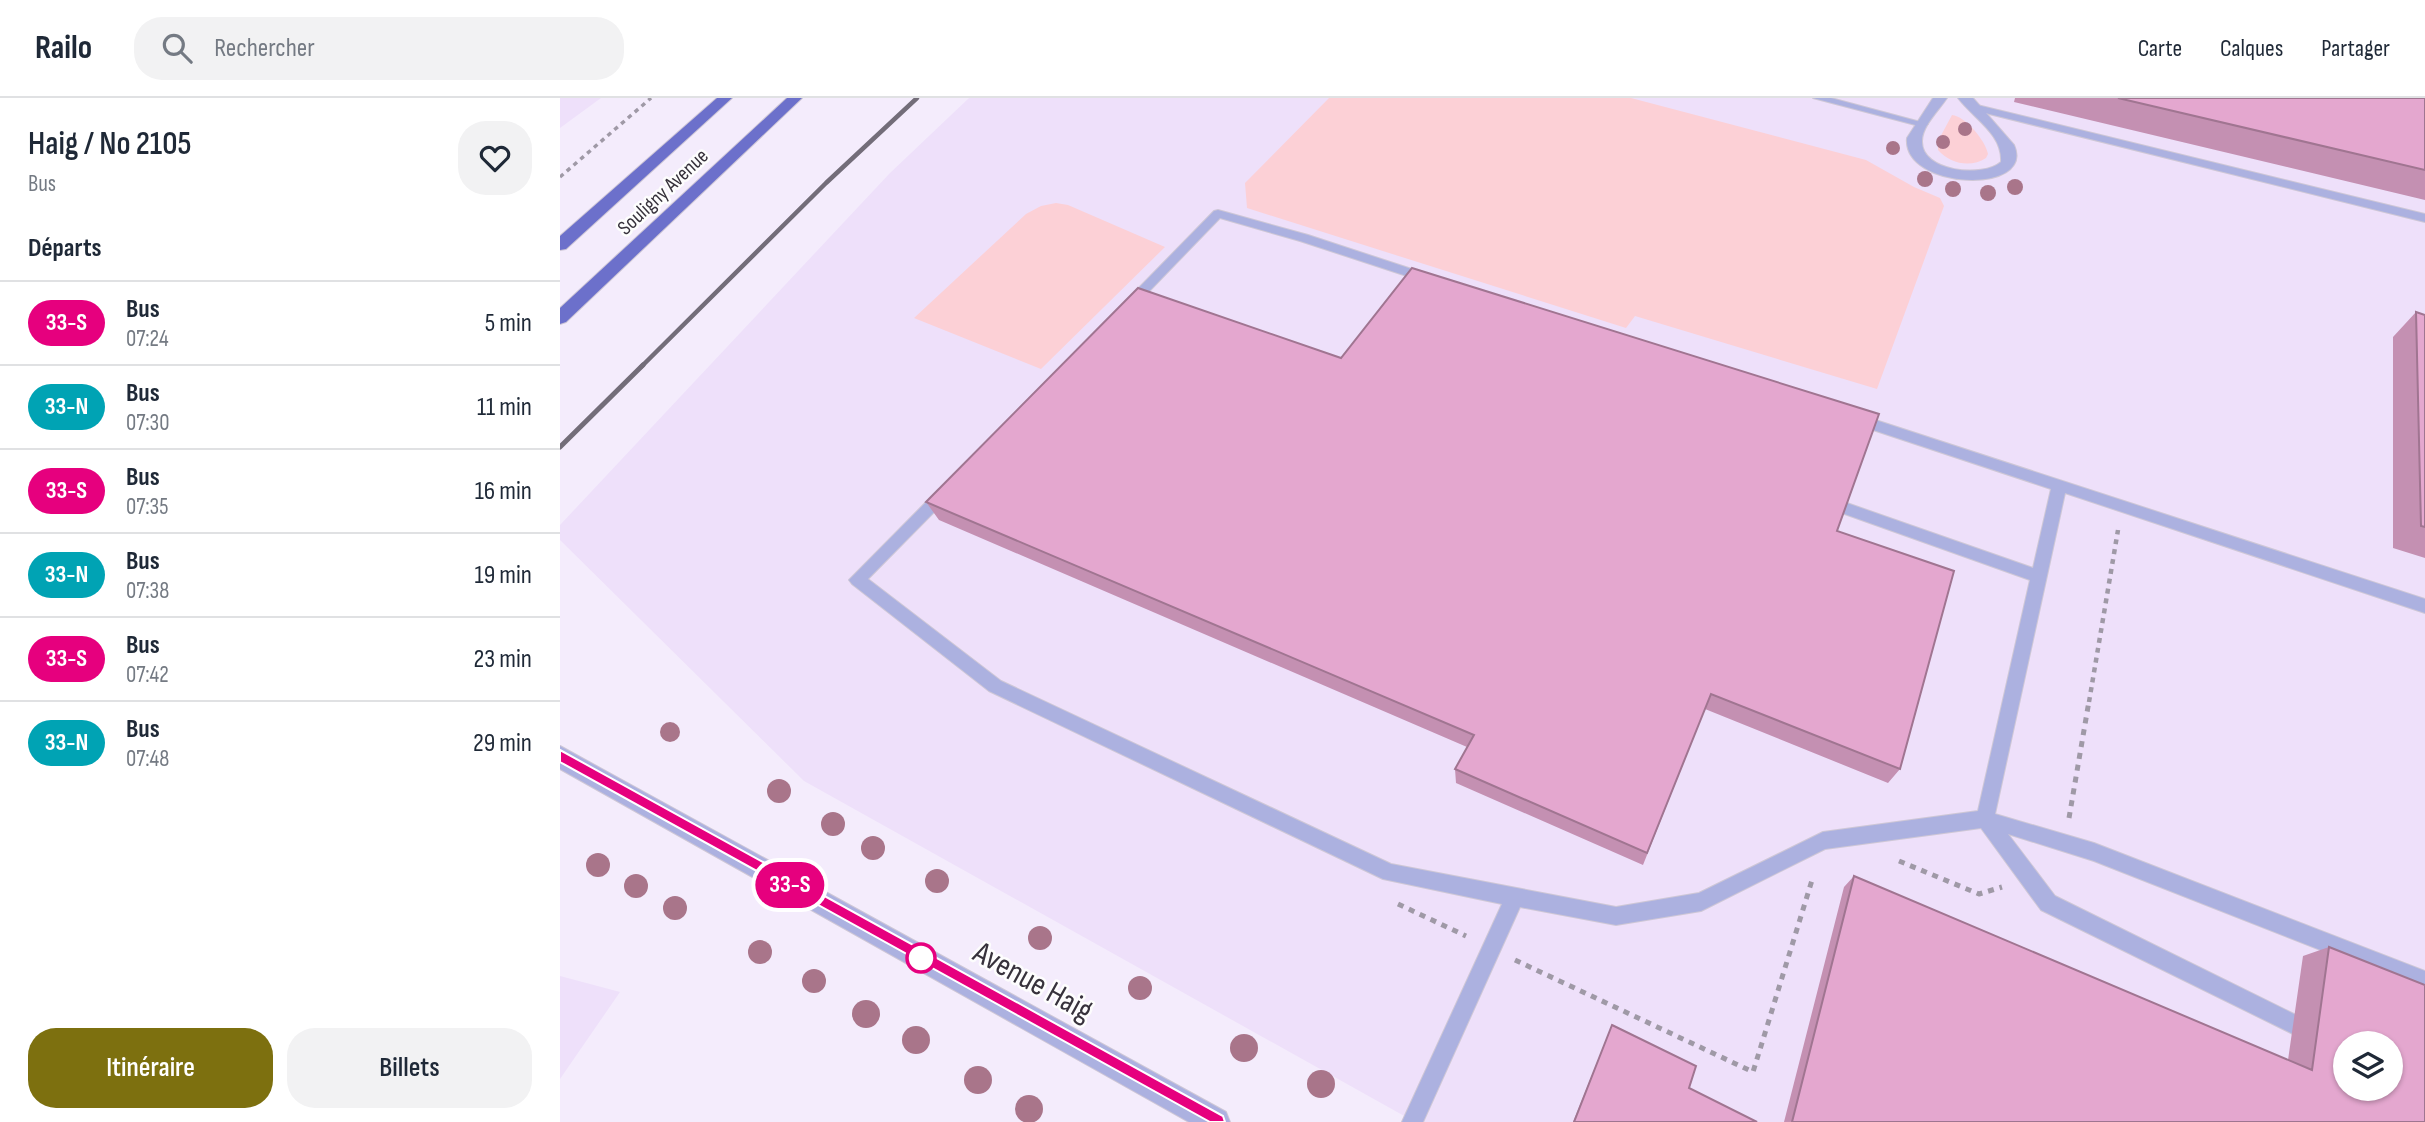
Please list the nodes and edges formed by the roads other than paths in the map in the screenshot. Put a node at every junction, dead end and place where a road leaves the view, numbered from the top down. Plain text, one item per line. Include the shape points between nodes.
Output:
1 (725, 98) edge
2 (795, 98) edge
3 (1818, 98) edge
4 (1940, 98) edge
5 (1969, 102) edge
6 (1923, 124) junction
7 (2425, 218) edge
8 (560, 245) edge
9 (1446, 285) edge
10 (560, 318) edge
11 (1115, 319) edge
12 (1843, 415) edge
13 (960, 477) edge
14 (2059, 486) junction
15 (1844, 508) edge
16 (2039, 577) junction
17 (2425, 606) edge
18 (560, 757) edge
19 (1985, 819) junction
20 (1515, 897) junction
21 (2425, 981) edge
22 (2293, 1024) dead end
23 (1216, 1122) edge
24 (1412, 1122) edge

1 - 8 highway, Souligny Avenue
2 - 10 highway, Souligny Avenue
3 - 6 lane
4 - 6 street
5 - 6 street via 2010,152 2009,162 1990,175 1958,175 1930,165 1914,148 1913,140
5 - 7 lane
9 - 11 lane via 1218,214
12 - 14 lane
13 - 20 lane via 857,580 1007,692 1390,873
14 - 16 lane
14 - 17 lane
15 - 16 lane
16 - 19 lane
18 - 23 street, Avenue Haig
19 - 20 lane via 1823,841 1701,902 1616,916
19 - 21 lane via 2094,852
19 - 22 lane via 2048,903
20 - 24 lane

